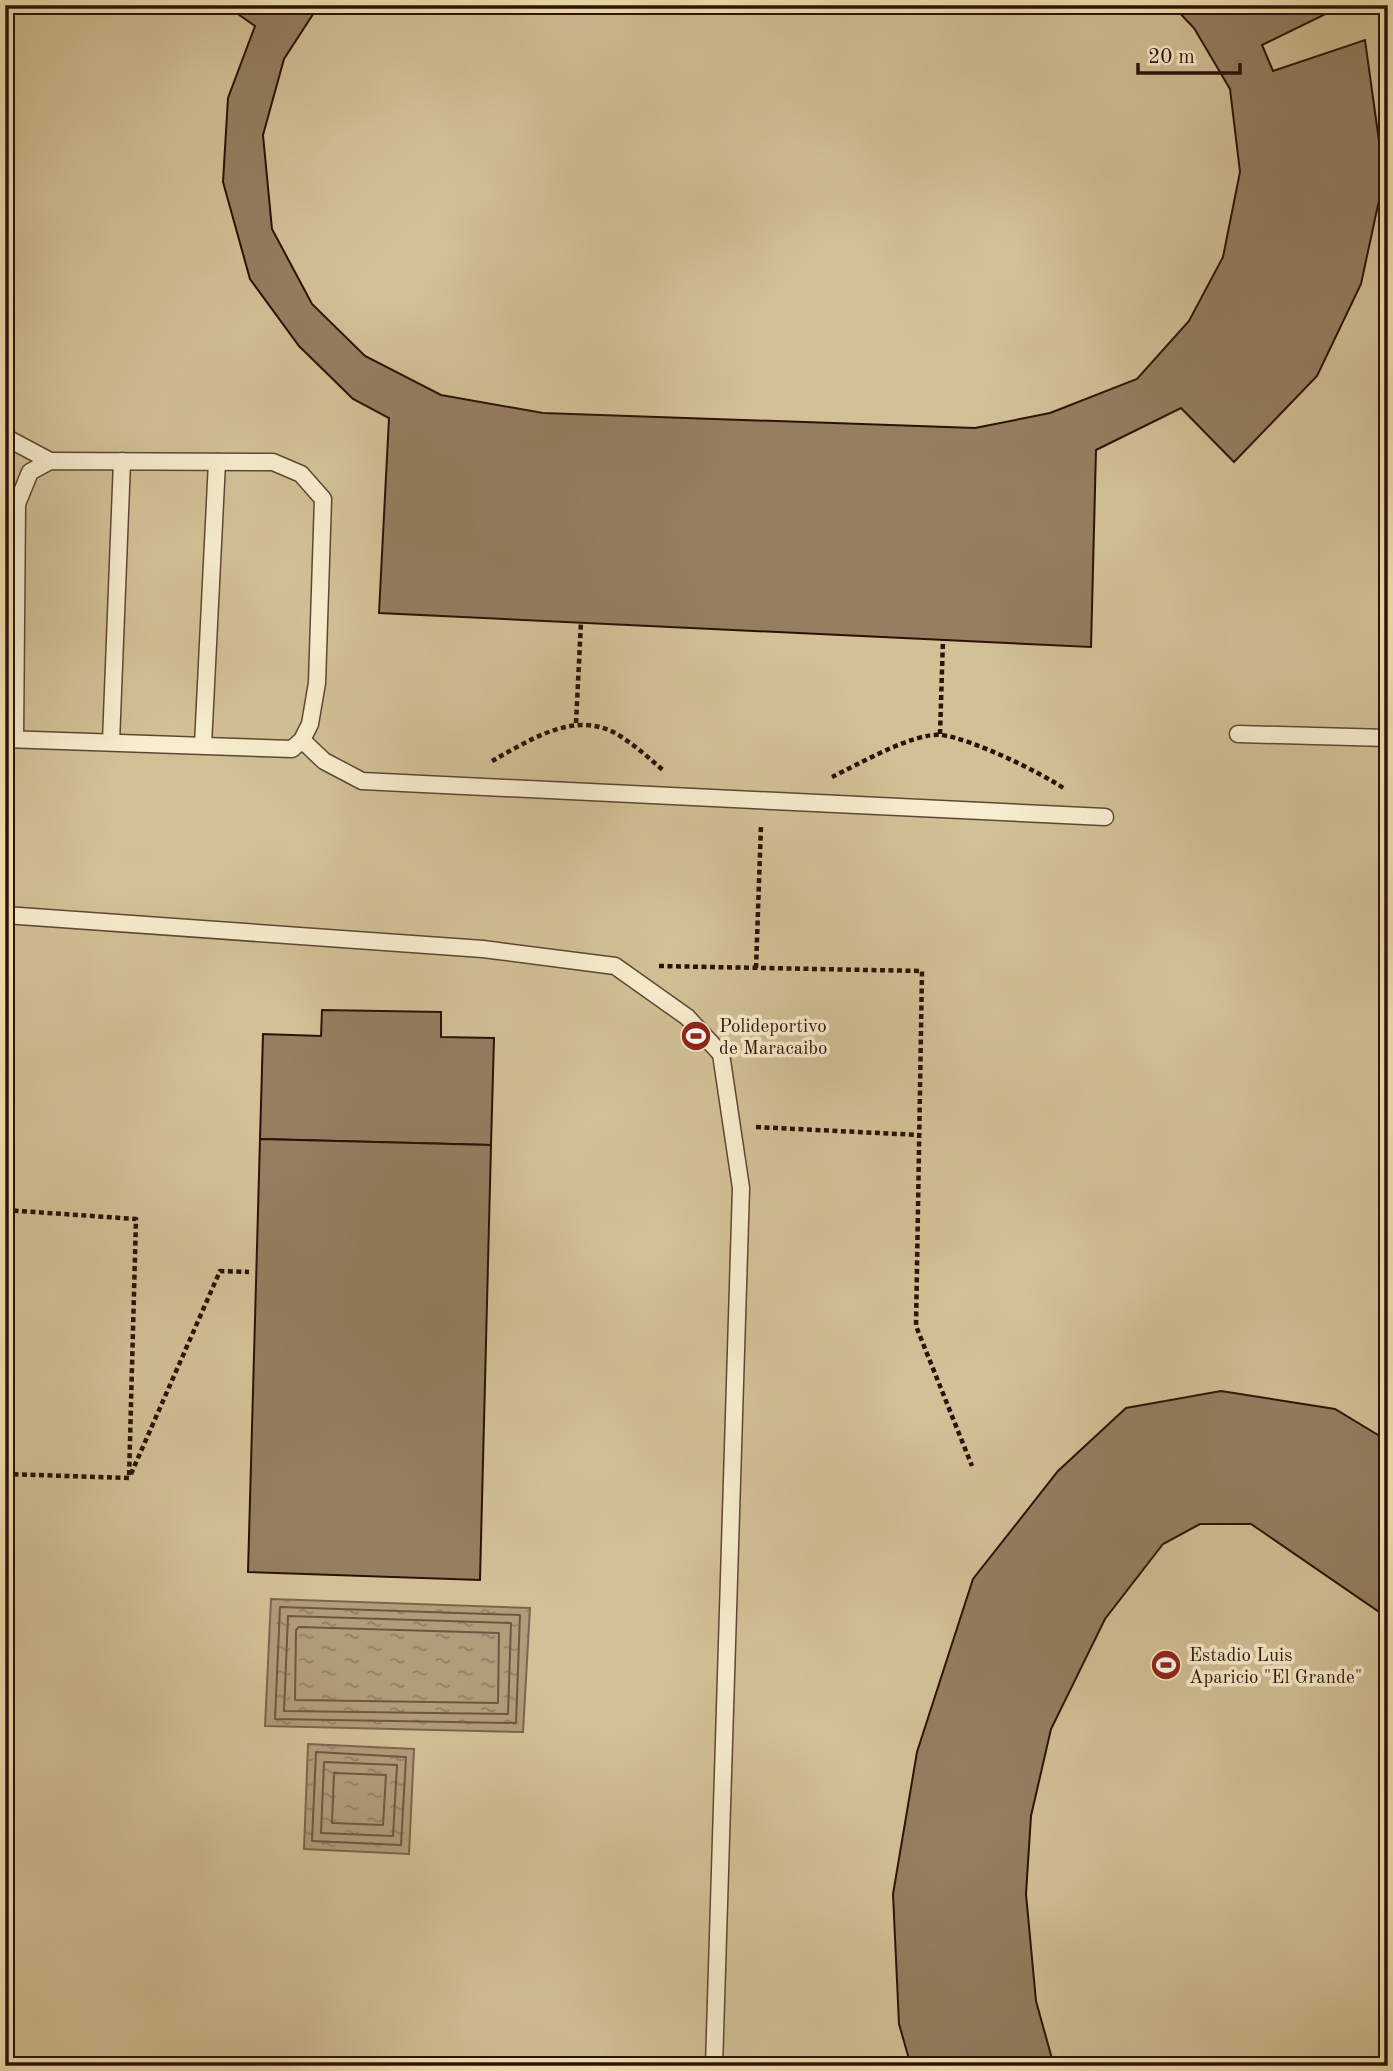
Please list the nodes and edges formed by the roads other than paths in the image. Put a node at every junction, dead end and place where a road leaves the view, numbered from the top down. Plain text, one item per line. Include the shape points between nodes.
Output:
1 (5, 437) edge
2 (50, 461) junction
3 (122, 461) junction
4 (217, 461) junction
5 (1238, 734) dead end
6 (1388, 738) edge
7 (10, 739) edge
8 (302, 740) junction
9 (111, 742) junction
10 (204, 746) junction
11 (1105, 817) road end
12 (5, 915) edge
13 (714, 2066) edge

1 - 2 lane
2 - 3 lane
2 - 7 lane via 30,472 18,504
3 - 4 lane
3 - 9 lane
4 - 8 lane via 273,462 301,474 323,499 317,683 310,724
4 - 10 lane
5 - 6 lane
7 - 9 lane
8 - 10 lane via 292,748
8 - 11 lane via 324,761 362,781
9 - 10 lane
12 - 13 lane via 483,949 615,965 687,1017 721,1054 741,1188

